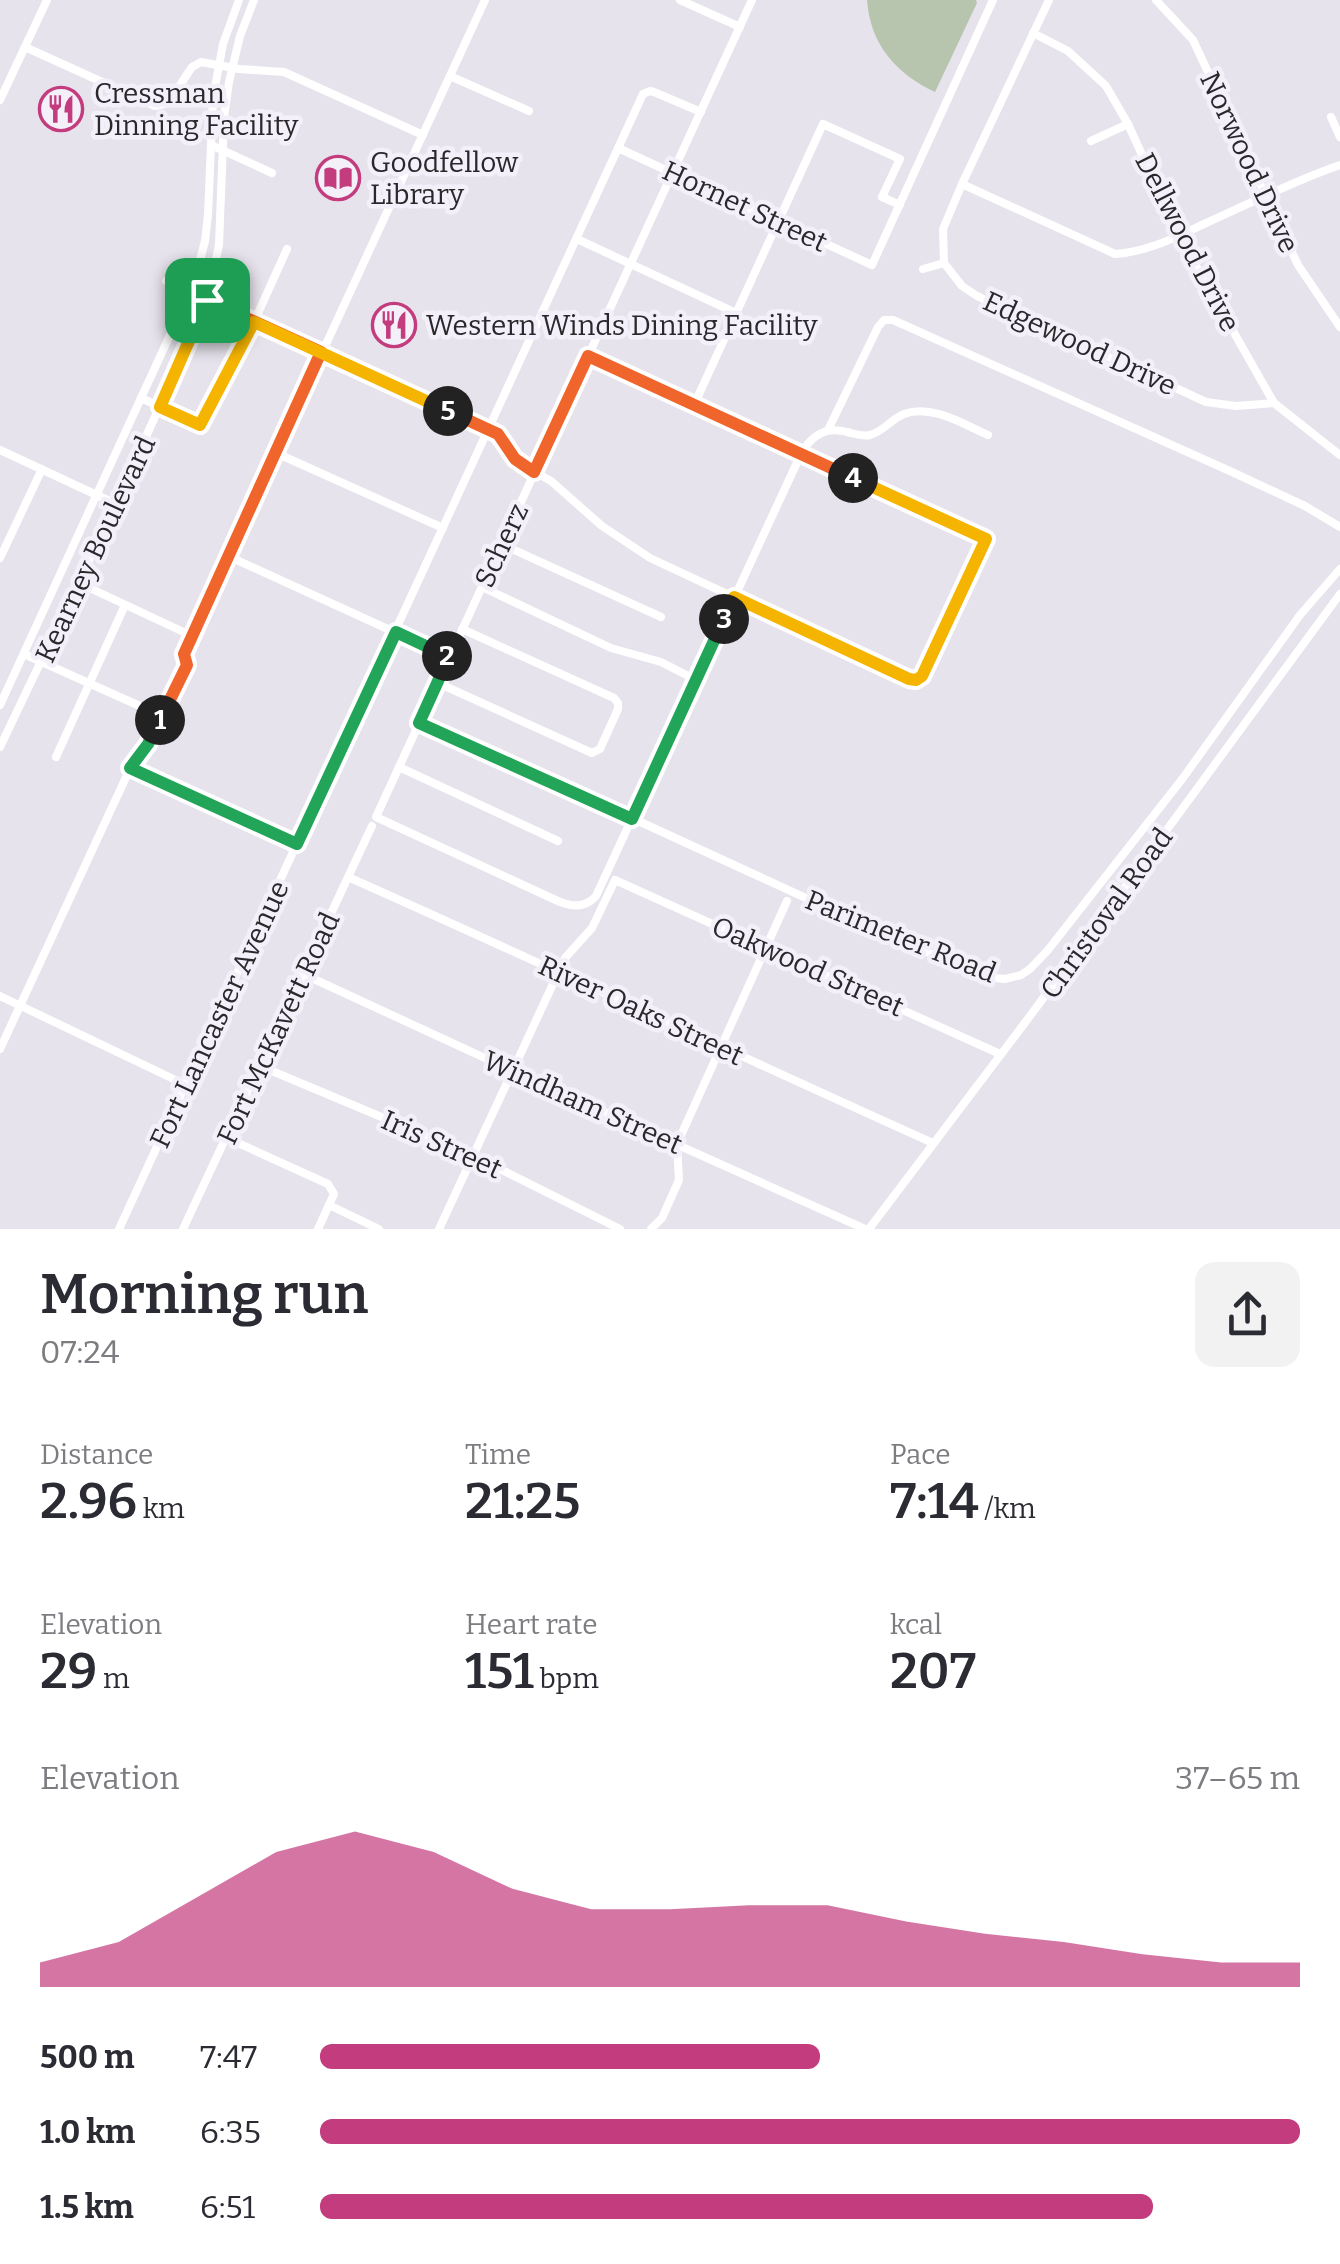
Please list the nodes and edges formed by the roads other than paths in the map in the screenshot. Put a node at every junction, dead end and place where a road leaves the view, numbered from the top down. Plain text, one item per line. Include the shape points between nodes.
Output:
1 (47, 0) edge
2 (239, 0) edge
3 (254, 0) edge
4 (486, 0) edge
5 (752, 0) edge
6 (993, 0) edge
7 (1049, 0) edge
8 (1156, 0) edge
9 (684, 1) edge
10 (740, 26) junction
11 (1033, 33) junction
12 (25, 46) junction
13 (218, 64) junction
14 (231, 68) junction
15 (450, 76) junction
16 (0, 100) edge
17 (528, 111) dead end
18 (701, 112) junction
19 (1331, 117) dead end
20 (1128, 124) junction
21 (423, 136) junction
22 (1340, 137) edge
23 (1092, 141) dead end
24 (211, 146) junction
25 (618, 148) junction
26 (223, 151) junction
27 (1340, 164) edge
28 (272, 173) dead end
29 (673, 173) junction
30 (962, 184) junction
31 (1266, 196) junction
32 (900, 205) junction
33 (779, 221) junction
34 (1179, 236) junction
35 (577, 239) junction
36 (287, 249) dead end
37 (944, 263) junction
38 (631, 264) junction
39 (923, 270) dead end
40 (166, 282) dead end
41 (190, 292) junction
42 (207, 300) junction
43 (736, 314) junction
44 (254, 322) junction
45 (1340, 327) edge
46 (321, 352) junction
47 (588, 356) junction
48 (140, 398) junction
49 (906, 399) dead end
50 (1274, 404) junction
51 (694, 405) junction
52 (160, 407) junction
53 (910, 412) junction
54 (488, 430) junction
55 (828, 430) junction
56 (988, 435) dead end
57 (0, 450) edge
58 (276, 453) junction
59 (801, 454) junction
60 (1340, 455) edge
61 (42, 469) junction
62 (534, 472) junction
63 (96, 495) junction
64 (116, 504) junction
65 (1340, 527) edge
66 (444, 528) junction
67 (4, 536) edge
68 (501, 544) junction
69 (228, 556) junction
70 (0, 558) edge
71 (1340, 569) edge
72 (79, 584) junction
73 (482, 587) junction
74 (734, 597) junction
75 (1339, 597) edge
76 (125, 605) junction
77 (661, 618) dead end
78 (462, 629) junction
79 (396, 632) junction
80 (192, 636) junction
81 (24, 654) junction
82 (449, 657) junction
83 (42, 662) junction
84 (696, 680) junction
85 (438, 683) junction
86 (89, 684) junction
87 (0, 705) edge
88 (162, 716) junction
89 (419, 723) junction
90 (0, 747) edge
91 (56, 757) dead end
92 (399, 767) junction
93 (130, 768) junction
94 (632, 819) junction
95 (374, 822) junction
96 (558, 840) dead end
97 (297, 844) junction
98 (348, 878) junction
99 (787, 900) dead end
100 (766, 947) junction
101 (559, 971) junction
102 (303, 974) junction
103 (0, 996) edge
104 (20, 1005) junction
105 (721, 1048) junction
106 (0, 1050) edge
107 (1000, 1054) junction
108 (260, 1066) junction
109 (512, 1071) junction
110 (186, 1084) junction
111 (227, 1138) junction
112 (932, 1143) junction
113 (676, 1144) junction
114 (472, 1155) junction
115 (329, 1205) junction
116 (120, 1229) edge
117 (184, 1229) edge
118 (318, 1229) edge
119 (380, 1229) edge
120 (439, 1229) edge
121 (620, 1229) edge
122 (651, 1229) edge
123 (867, 1229) edge

1 - 12 street
2 - 13 street, Kearney Boulevard
3 - 14 street, Kearney Boulevard
4 - 15 street
5 - 10 street, Scherz
6 - 32 street
7 - 11 street
8 - 31 street, Norwood Drive via 1193,40
9 - 10 street
10 - 18 street, Scherz
11 - 20 street, Dellwood Drive via 1068,52 1106,86
11 - 30 street
12 - 13 street via 155,106 168,103 196,63
12 - 16 street
13 - 14 street
13 - 24 street, Kearney Boulevard
14 - 21 street via 284,72
14 - 26 street, Kearney Boulevard
15 - 17 street
15 - 21 street
18 - 25 street, Fort Lancaster Avenue via 646,92
18 - 29 street, Scherz
19 - 22 street
20 - 23 street
20 - 34 street, Dellwood Drive
21 - 46 street
24 - 26 street
24 - 41 street, Kearney Boulevard via 207,227
25 - 29 street, Hornet Street
25 - 35 street, Fort Lancaster Avenue
26 - 28 street
26 - 42 street, Kearney Boulevard via 219,245
27 - 31 street
29 - 33 street, Hornet Street
29 - 38 street, Scherz
30 - 34 street via 1116,254
30 - 37 street via 943,229
31 - 34 street
31 - 45 street, Norwood Drive via 1298,265
32 - 33 street, Hornet Street via 872,265
32 - 33 street via 882,197 900,159 823,124
33 - 43 street
34 - 50 street, Dellwood Drive
35 - 38 street
35 - 54 street, Fort Lancaster Avenue
36 - 44 street
37 - 39 street
37 - 50 street, Edgewood Drive via 977,296 1206,402
38 - 43 street
38 - 47 street, Scherz
40 - 41 street
41 - 42 street
41 - 48 street, Kearney Boulevard
42 - 44 street
42 - 52 street, Kearney Boulevard
43 - 51 street
44 - 46 street
44 - 52 street via 200,425
46 - 54 street
46 - 58 street
47 - 51 street
47 - 62 street, Scherz
48 - 52 street
48 - 63 street, Kearney Boulevard
49 - 53 street
50 - 60 street, Dellwood Drive
51 - 59 street
52 - 64 street, Kearney Boulevard
53 - 55 street via 870,435
53 - 56 street via 944,416
54 - 62 street
54 - 66 street, Fort Lancaster Avenue
55 - 59 street
55 - 65 street via 888,319
57 - 61 street
58 - 66 street
58 - 69 street
59 - 74 street
59 - 74 street via 986,539 925,672 909,679
61 - 63 street
61 - 67 street
62 - 68 street, Scherz
62 - 74 street via 634,548
63 - 64 street
63 - 81 street, Kearney Boulevard
64 - 72 street, Kearney Boulevard
66 - 79 street, Fort Lancaster Avenue
67 - 70 street
68 - 73 street, Scherz
68 - 77 street
69 - 79 street
69 - 80 street
71 - 94 street, Parimeter Road via 1048,950 1013,978 933,956
72 - 76 street
72 - 83 street, Kearney Boulevard
73 - 78 street, Scherz
73 - 84 street
74 - 84 street
75 - 107 street, Christoval Road
76 - 80 street
76 - 86 street
78 - 82 street, Scherz
78 - 85 street via 614,698 618,709 592,753
79 - 82 street
79 - 97 street, Fort Lancaster Avenue
80 - 88 street via 187,665
81 - 83 street
81 - 87 street, Kearney Boulevard
82 - 85 street, Scherz
83 - 86 street
83 - 90 street, Kearney Boulevard
84 - 94 street
85 - 89 street, Scherz
86 - 88 street
86 - 91 street
88 - 93 street
89 - 92 street, Scherz
89 - 94 street, Parimeter Road
92 - 95 street, Scherz
92 - 96 street
93 - 97 street
93 - 104 street
94 - 95 street via 596,896 574,906
95 - 98 street, Fort McKavett Road
97 - 110 street, Fort Lancaster Avenue
98 - 101 street, River Oaks Street
98 - 102 street, Fort McKavett Road
99 - 100 street
100 - 101 street, Oakwood Street via 615,880 592,928
100 - 105 street
100 - 107 street, Oakwood Street
101 - 105 street, River Oaks Street
101 - 109 street
102 - 108 street, Fort McKavett Road
102 - 109 street, Windham Street
103 - 104 street
104 - 106 street
104 - 110 street
105 - 112 street, River Oaks Street
105 - 113 street
107 - 112 street, Christoval Road
108 - 111 street, Fort McKavett Road
108 - 114 street, Iris Street
109 - 113 street, Windham Street
109 - 114 street
110 - 116 street, Fort Lancaster Avenue
111 - 115 street via 328,1184 334,1194
111 - 117 street, Fort McKavett Road
112 - 123 street, Christoval Road
113 - 122 street via 679,1180
113 - 123 street, Windham Street
114 - 120 street
114 - 121 street, Iris Street
115 - 118 street
115 - 119 street

